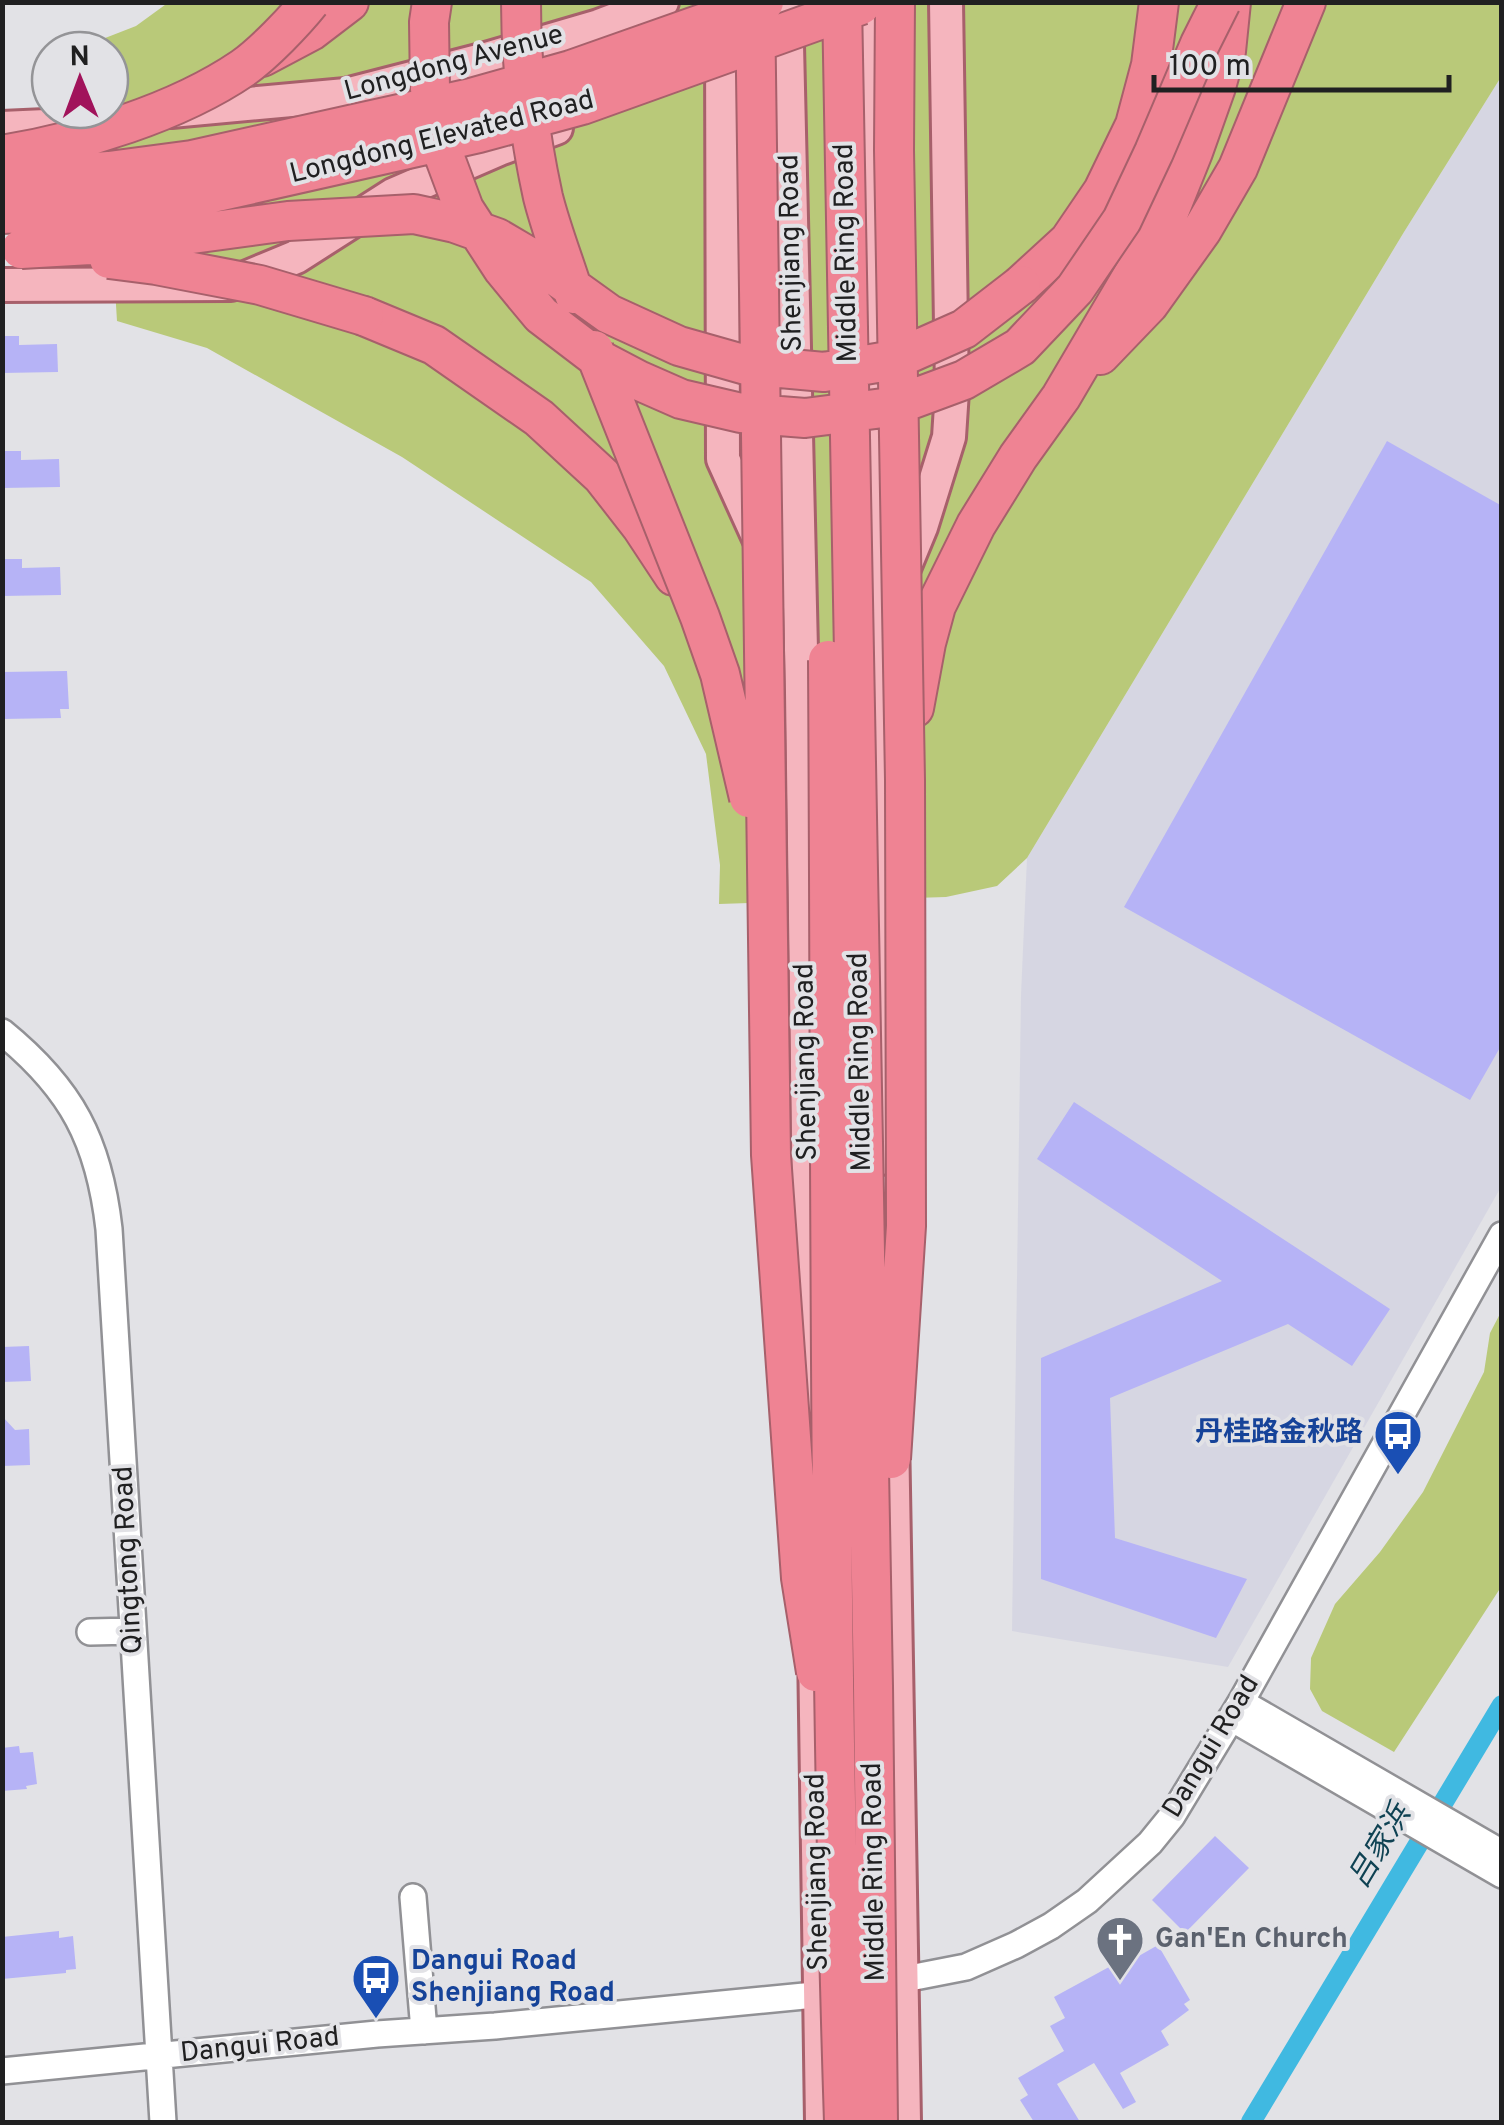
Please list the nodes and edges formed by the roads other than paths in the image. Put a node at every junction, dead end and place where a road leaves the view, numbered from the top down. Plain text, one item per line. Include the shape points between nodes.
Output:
1 (310, 2) edge
2 (349, 2) edge
3 (432, 2) edge
4 (521, 2) edge
5 (662, 2) edge
6 (722, 2) edge
7 (755, 2) edge
8 (764, 2) edge
9 (786, 2) edge
10 (821, 2) edge
11 (946, 2) edge
12 (1158, 2) edge
13 (1221, 2) edge
14 (1232, 2) edge
15 (1306, 2) edge
16 (874, 4) edge
17 (787, 44) junction
18 (245, 66) junction
19 (722, 68) junction
20 (2, 128) edge
21 (2, 156) edge
22 (2, 180) edge
23 (2, 214) edge
24 (12, 249) edge
25 (2, 285) edge
26 (1060, 397) junction
27 (700, 616) junction
28 (880, 628) junction
29 (802, 693) junction
30 (904, 780) junction
31 (766, 903) junction
32 (2, 1032) edge
33 (1502, 1235) edge
34 (1502, 1257) edge
35 (133, 1631) junction
36 (90, 1632) dead end
37 (873, 1686) junction
38 (1241, 1712) junction
39 (837, 1782) junction
40 (1499, 1866) edge
41 (413, 1898) dead end
42 (902, 1986) junction
43 (826, 1994) junction
44 (424, 2031) junction
45 (159, 2062) junction
46 (2, 2071) edge
47 (2, 2085) edge
48 (163, 2122) edge
49 (822, 2122) edge
50 (844, 2122) edge
51 (878, 2122) edge
52 (904, 2122) edge

1 - 18 highway, bridge
2 - 18 highway, bridge via 312,31
3 - 13 highway, bridge via 436,134 464,209 541,315 600,360 681,399 805,418 891,407 964,380 1020,346 1075,289 1122,220
4 - 27 highway, bridge via 528,109 544,199 580,316
5 - 20 main road, Longdong Avenue via 599,26 346,95
6 - 19 main road
7 - 31 highway, bridge
8 - 22 highway, Longdong Elevated Road, bridge via 470,98 192,160
9 - 17 main road, Shenjiang Road
10 - 39 highway, Middle Ring Road, bridge
11 - 28 main road via 949,437
12 - 24 highway, bridge via 1135,125 1103,192 1068,240 964,329 894,360 824,372 746,366 679,346 609,314 497,238 414,214
14 - 26 highway via 1216,86 1167,217
15 - 26 highway via 1238,168 1202,230 1150,304
16 - 17 main road
16 - 23 highway, Longdong Elevated Road, bridge via 582,106 479,134 199,196
16 - 28 main road
16 - 30 highway, bridge via 894,150
16 - 37 highway, Middle Ring Road, bridge
17 - 19 main road
17 - 29 main road, Shenjiang Road
18 - 21 highway, bridge via 114,129
19 - 25 main road via 392,195 296,257 231,284
19 - 29 main road via 723,459 778,578 794,628
24 - 27 highway, bridge via 156,265 260,286 434,345 540,418 602,476
26 - 30 highway, bridge via 976,525 936,606
27 - 31 highway, bridge via 736,736
28 - 42 main road
29 - 43 main road, Shenjiang Road
30 - 37 highway, bridge via 906,1226
31 - 39 highway, bridge via 771,1155 801,1578
32 - 35 street, Qingtong Road via 30,1054 70,1105 105,1193
33 - 38 street, Dangui Road
34 - 38 street, Dangui Road
35 - 36 street
35 - 45 street, Qingtong Road
37 - 51 highway, Middle Ring Road, bridge
38 - 40 street
38 - 42 street, Dangui Road via 1181,1822 1094,1912 981,1975
39 - 43 highway, Middle Ring Road, bridge
41 - 44 street
42 - 43 street, Dangui Road
42 - 52 main road
43 - 44 street, Dangui Road
43 - 45 street, Dangui Road
43 - 49 main road, Shenjiang Road
43 - 50 highway, Middle Ring Road, bridge
44 - 45 street, Dangui Road
45 - 46 street, Dangui Road
45 - 47 street, Dangui Road
45 - 48 street, Qingtong Road

